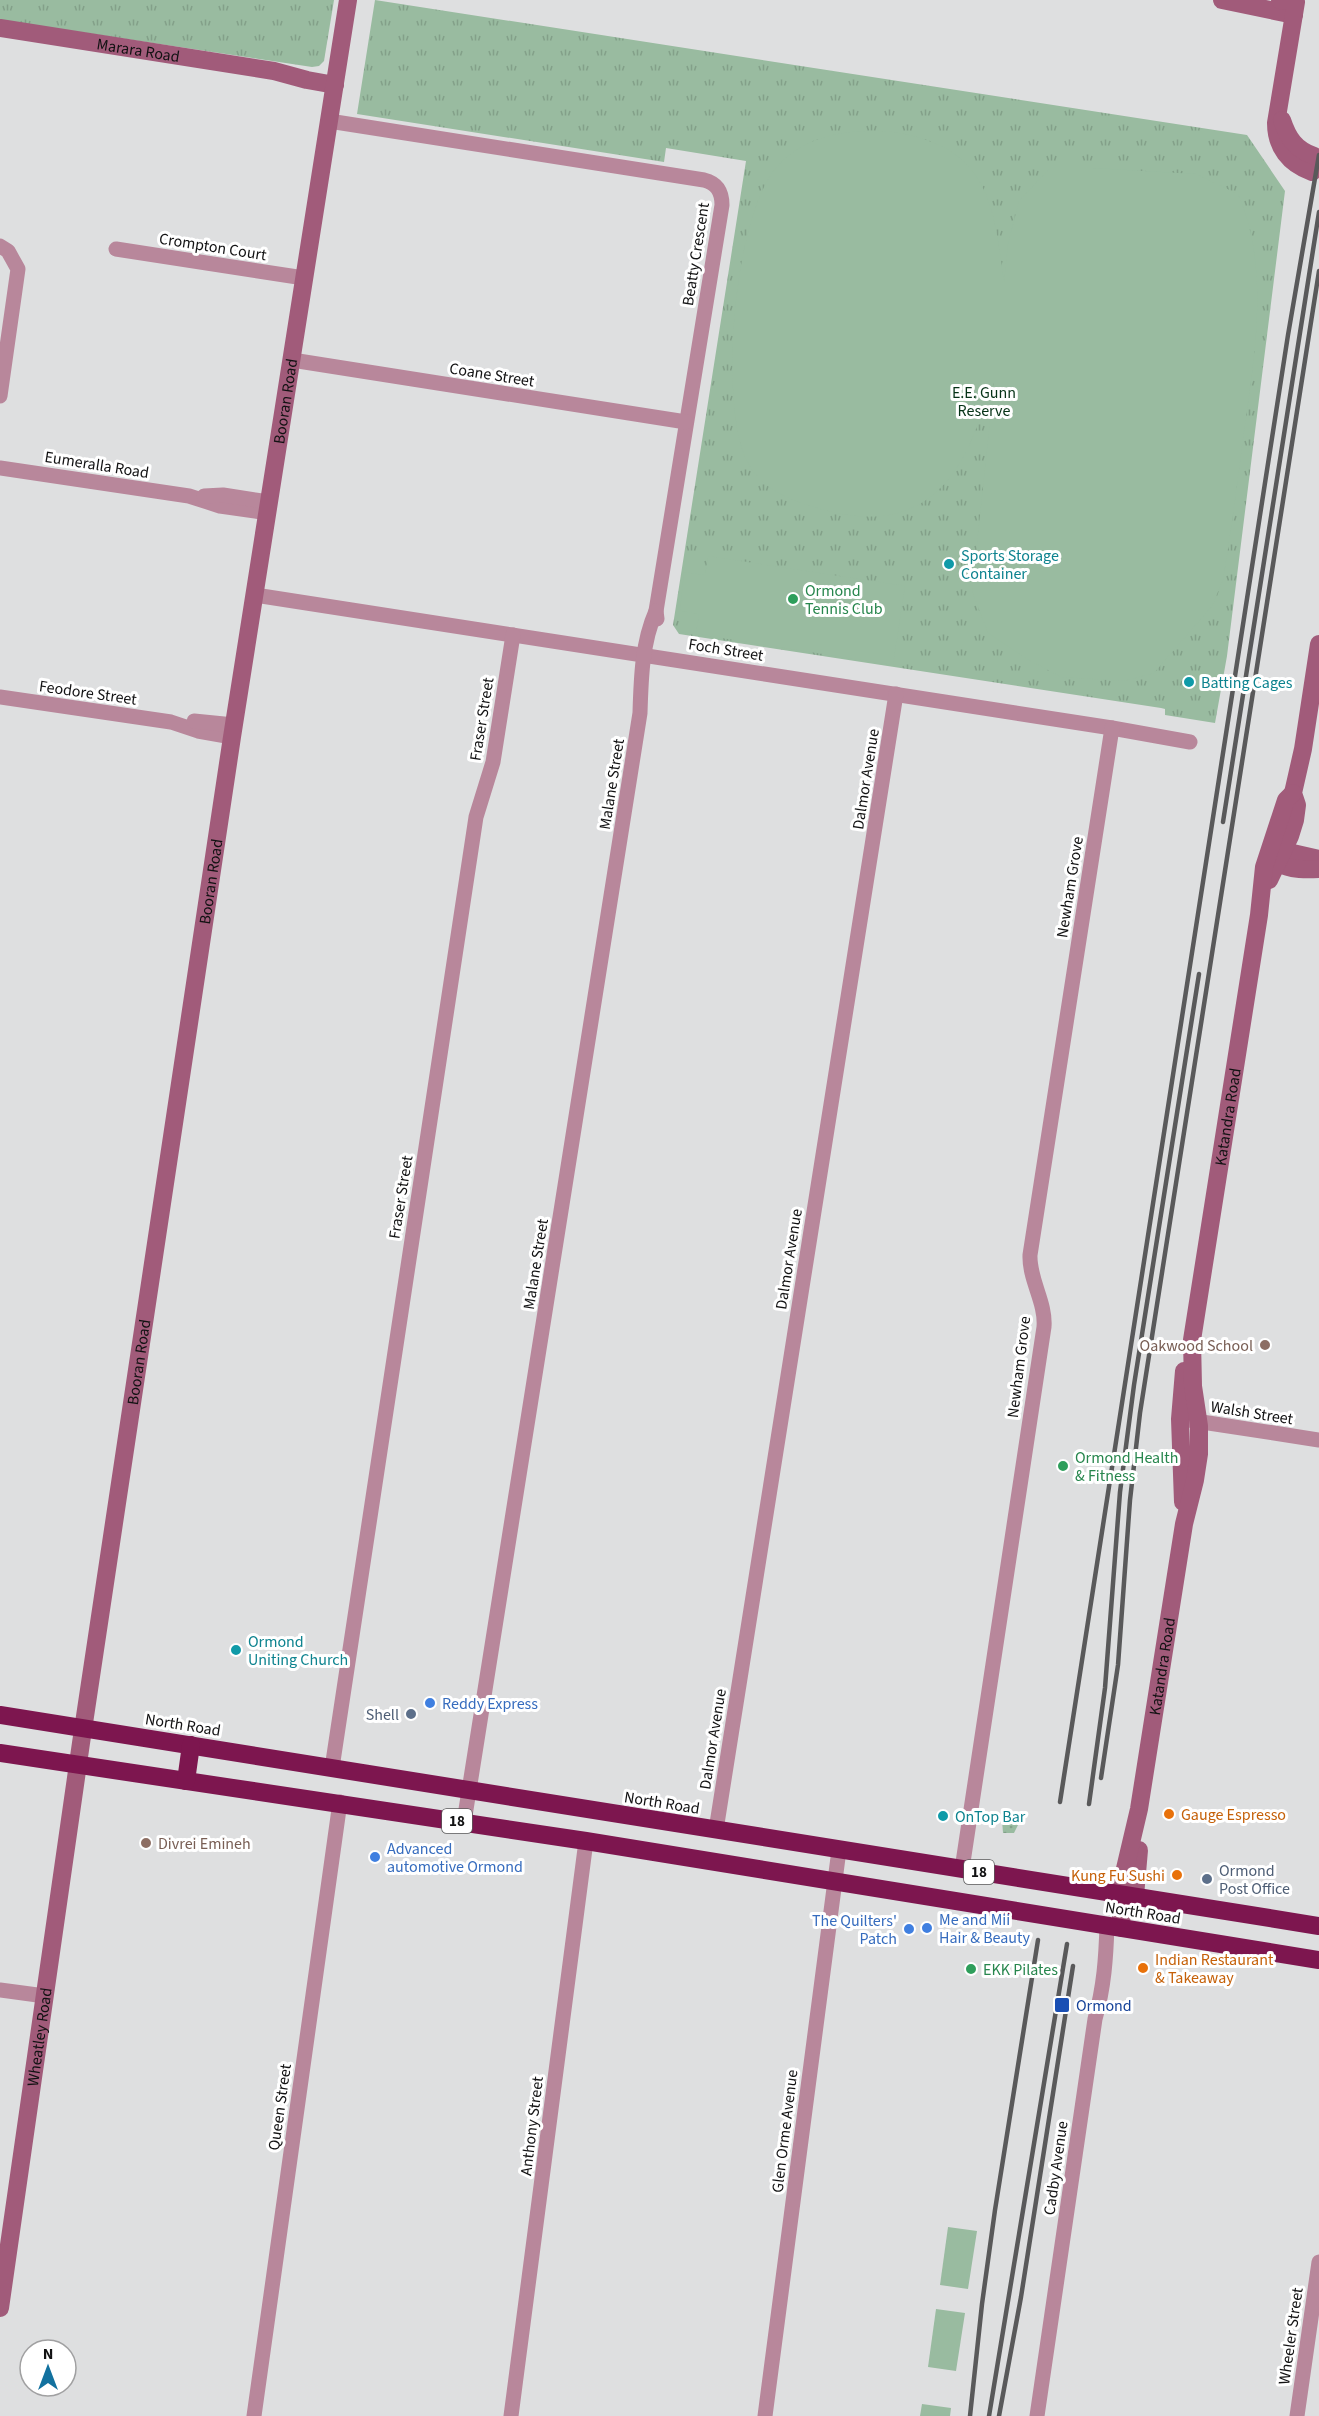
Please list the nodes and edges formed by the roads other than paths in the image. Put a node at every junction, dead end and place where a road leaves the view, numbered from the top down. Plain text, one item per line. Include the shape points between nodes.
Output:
1 (348, 0) edge
2 (1222, 0) edge
3 (1292, 4) edge
4 (0, 28) edge
5 (336, 80) junction
6 (329, 121) junction
7 (1313, 164) dead end
8 (0, 246) edge
9 (117, 249) dead end
10 (304, 278) junction
11 (292, 360) junction
12 (0, 396) edge
13 (686, 422) junction
14 (0, 468) edge
15 (268, 508) junction
16 (255, 595) junction
17 (513, 635) junction
18 (1319, 644) edge
19 (649, 656) junction
20 (896, 694) junction
21 (1, 702) edge
22 (1112, 728) junction
23 (233, 731) junction
24 (1190, 742) dead end
25 (1276, 856) junction
26 (1319, 859) edge
27 (1319, 869) edge
28 (1192, 1340) junction
29 (1180, 1419) junction
30 (1198, 1421) junction
31 (1319, 1440) edge
32 (1184, 1524) junction
33 (0, 1715) edge
34 (83, 1728) junction
35 (191, 1745) junction
36 (0, 1753) edge
37 (79, 1764) junction
38 (332, 1768) junction
39 (186, 1781) junction
40 (469, 1791) junction
41 (340, 1802) junction
42 (464, 1822) junction
43 (716, 1830) junction
44 (586, 1841) junction
45 (839, 1850) junction
46 (962, 1869) junction
47 (835, 1881) junction
48 (1127, 1895) junction
49 (1319, 1926) edge
50 (1114, 1927) junction
51 (1319, 1960) edge
52 (0, 1990) edge
53 (45, 1996) junction
54 (6, 2221) edge
55 (1319, 2262) edge
56 (0, 2308) edge
57 (254, 2416) edge
58 (511, 2416) edge
59 (765, 2416) edge
60 (1037, 2416) edge
61 (1297, 2416) edge

1 - 5 street, Booran Road
2 - 3 street
3 - 7 street via 1279,112 1296,147
4 - 5 street, Marara Road via 274,71 307,80
5 - 6 street, Booran Road
6 - 10 street, Booran Road
6 - 13 street, Beatty Crescent via 715,184 722,205
8 - 12 street via 17,262 18,275
9 - 10 street, Crompton Court
10 - 11 street, Booran Road
11 - 13 street, Coane Street
11 - 15 street, Booran Road
13 - 19 street, Beatty Crescent via 656,611 650,625
14 - 15 street, Eumeralla Road via 189,496 220,506
15 - 16 street, Booran Road
16 - 17 street, Foch Street
16 - 23 street, Booran Road
17 - 19 street, Foch Street
17 - 38 street, Fraser Street via 493,762 476,817
18 - 25 street, Katandra Road via 1303,749 1293,793 1286,800
19 - 20 street, Foch Street
19 - 40 street, Malane Street
20 - 22 street, Foch Street
20 - 43 street, Dalmor Avenue
21 - 23 street, Feodore Street via 171,722 198,731
22 - 24 street, Foch Street
22 - 46 street, Newham Grove via 1031,1246 1030,1262 1044,1327
23 - 34 street, Booran Road
25 - 26 street
25 - 27 street via 1301,869
25 - 28 street, Katandra Road via 1261,895
28 - 29 street, Katandra Road via 1183,1377
28 - 30 street, Katandra Road
29 - 30 street, Walsh Street
29 - 32 street, Katandra Road
30 - 31 street, Walsh Street
30 - 32 street, Katandra Road via 1199,1454
32 - 48 street, Katandra Road
33 - 34 highway, North Road / 18
34 - 35 highway, North Road / 18
34 - 37 street, Booran Road
35 - 38 highway, North Road / 18
35 - 39 highway
36 - 37 highway, North Road / 18
37 - 39 highway, North Road / 18
37 - 53 street, Wheatley Road
38 - 40 highway, North Road / 18
39 - 41 highway, North Road / 18
40 - 42 street, Malane Street
40 - 43 highway, North Road / 18
41 - 42 highway, North Road / 18
41 - 57 street, Queen Street
42 - 44 highway, North Road / 18
43 - 45 highway, North Road / 18
44 - 47 highway, North Road / 18
44 - 58 street, Anthony Street
45 - 46 highway, North Road / 18
45 - 47 street, Glen Orme Avenue
46 - 48 highway, North Road / 18
47 - 50 highway, North Road / 18
47 - 59 street, Glen Orme Avenue
48 - 49 highway, North Road / 18
48 - 50 street, Katandra Road
50 - 51 highway, North Road / 18
50 - 60 street, Cadby Avenue via 1095,2019
52 - 53 street
53 - 54 street, Wheatley Road
54 - 56 street, Wheatley Road
55 - 61 street, Wheeler Street

